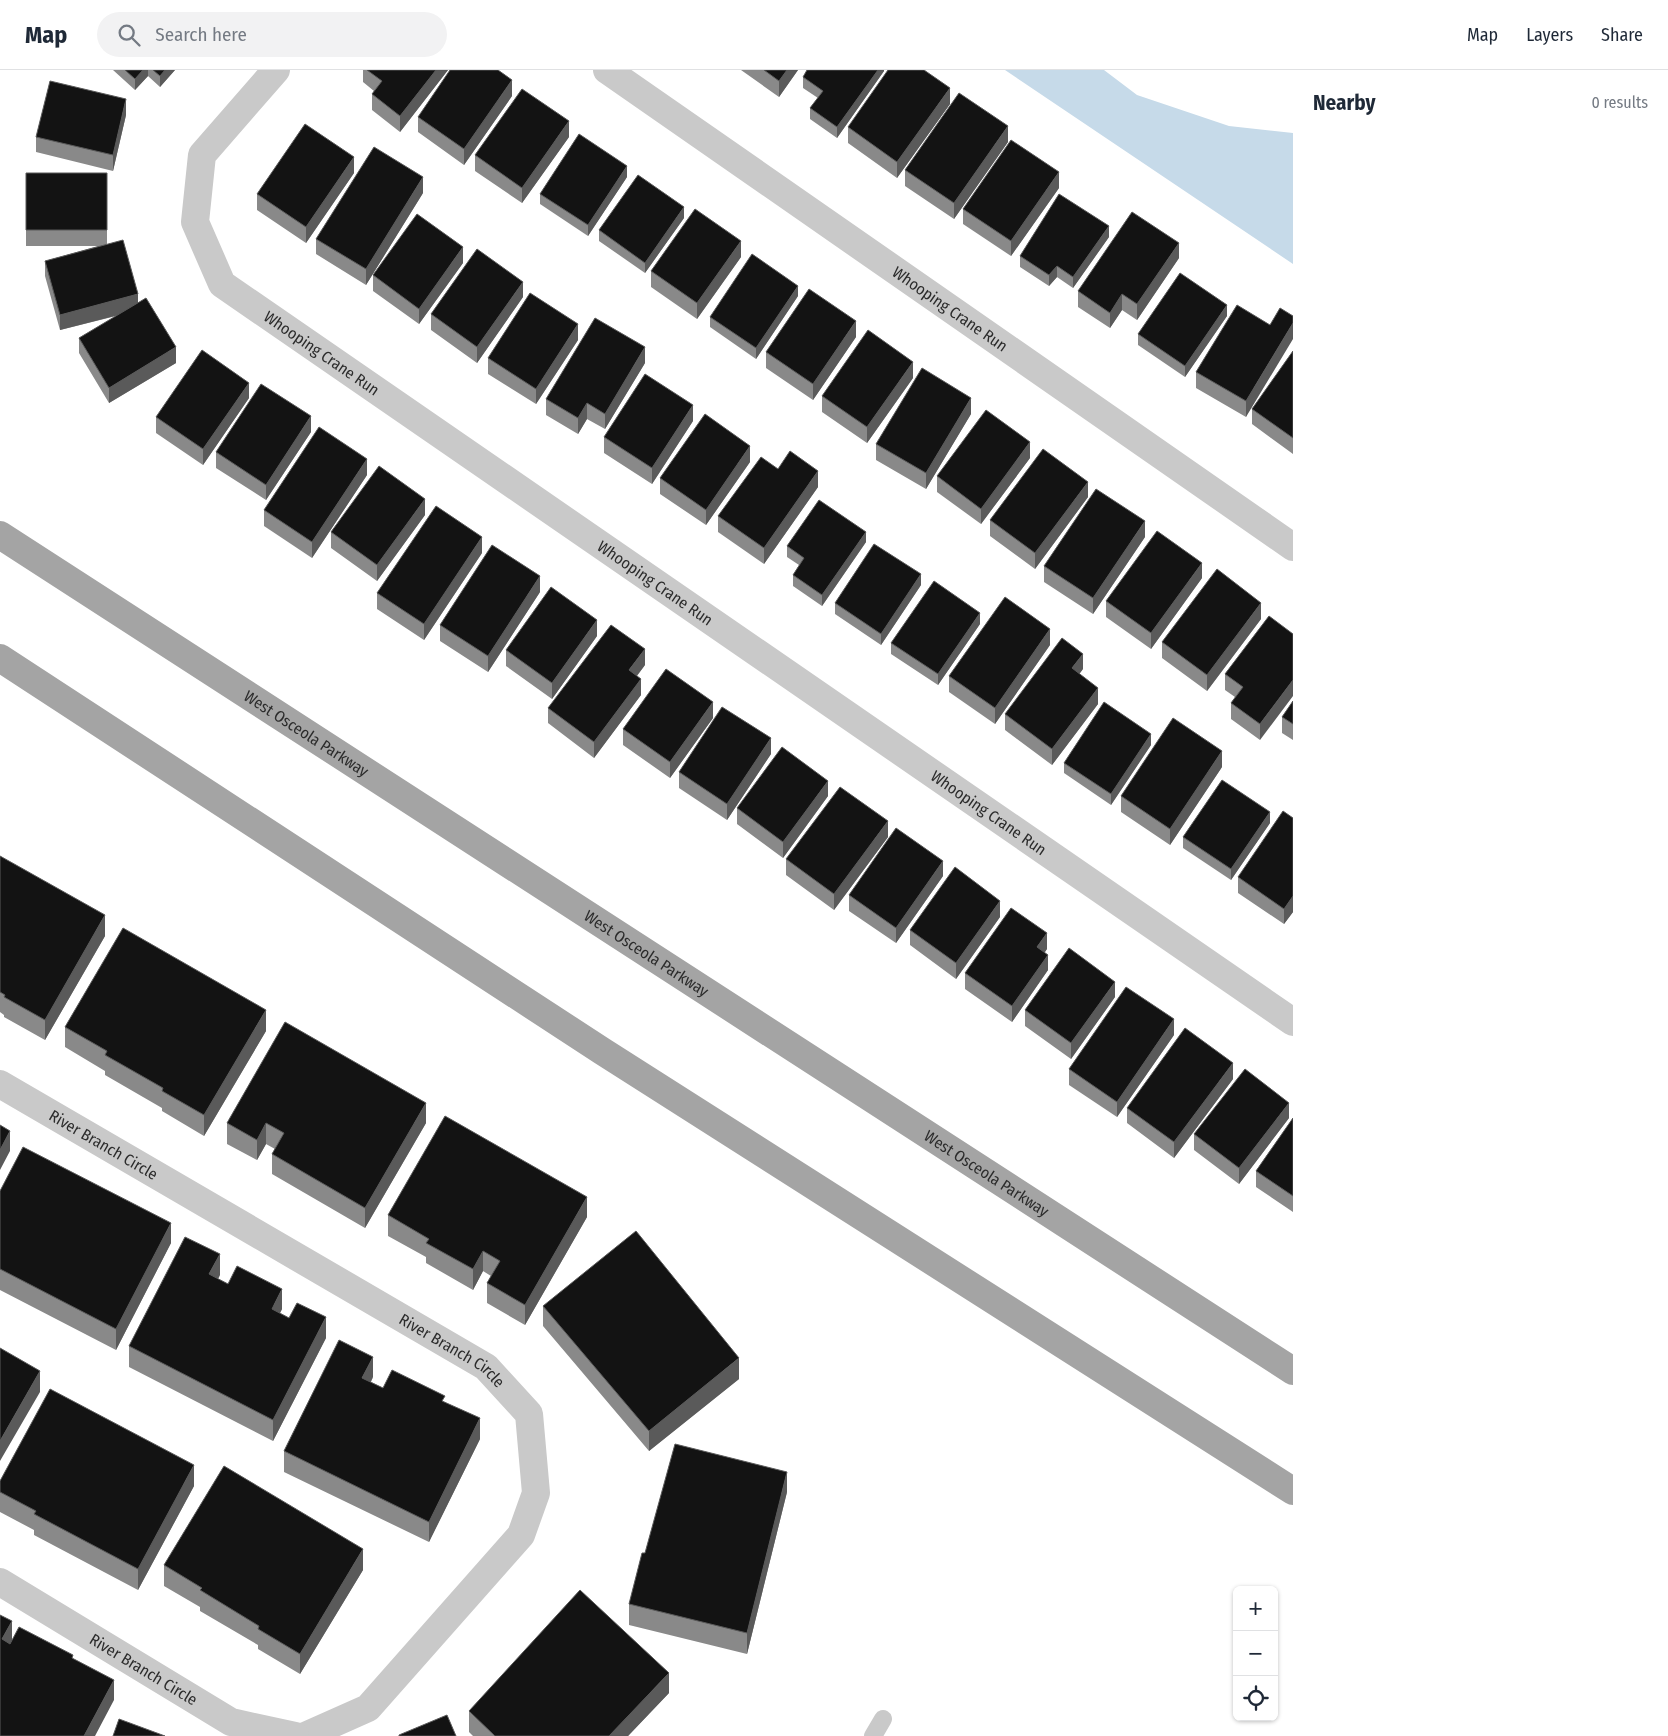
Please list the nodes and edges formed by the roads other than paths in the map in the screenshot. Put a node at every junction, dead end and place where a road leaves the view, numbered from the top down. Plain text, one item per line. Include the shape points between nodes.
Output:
1 (276, 70) edge
2 (607, 70) edge
3 (0, 535) edge
4 (1293, 547) edge
5 (0, 658) edge
6 (1293, 1022) edge
7 (0, 1084) edge
8 (1293, 1371) edge
9 (1293, 1491) edge
10 (0, 1582) edge
11 (882, 1718) dead end
12 (295, 1736) edge
13 (305, 1736) edge
14 (873, 1736) edge

1 - 6 street, Whooping Crane Run via 202,155 195,222 222,284
2 - 4 street, Whooping Crane Run
3 - 8 main road, West Osceola Parkway
5 - 9 main road via 610,1056
7 - 13 street, River Branch Circle via 486,1367 529,1414 536,1493 521,1535 368,1708
10 - 12 street, River Branch Circle via 232,1722
11 - 14 lane

